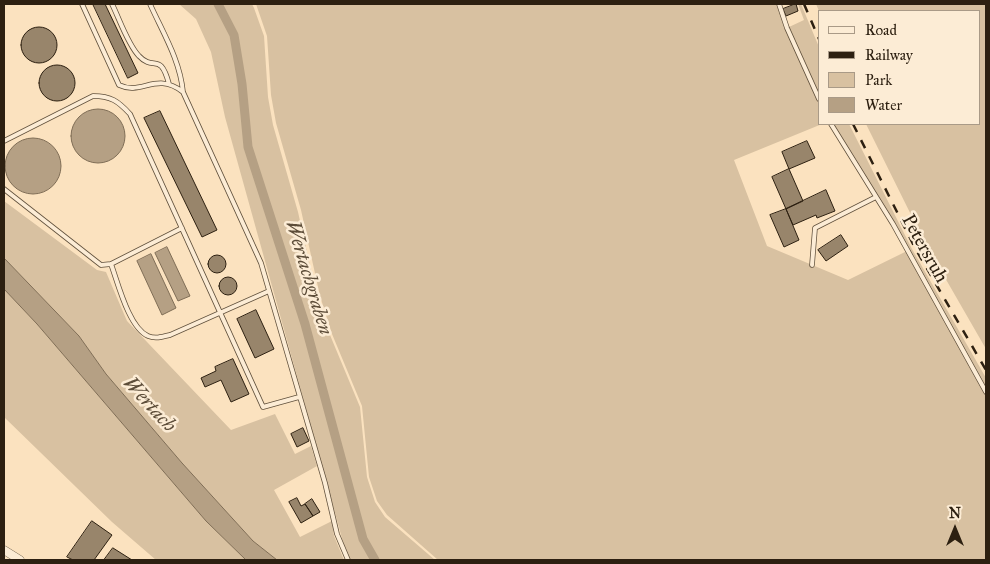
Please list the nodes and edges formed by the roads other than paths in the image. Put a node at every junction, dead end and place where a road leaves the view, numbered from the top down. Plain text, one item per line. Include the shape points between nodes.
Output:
1 (82, 4) edge
2 (112, 4) edge
3 (150, 4) edge
4 (779, 4) edge
5 (169, 84) junction
6 (183, 92) junction
7 (818, 96) edge
8 (832, 125) edge
9 (4, 141) edge
10 (4, 189) edge
11 (876, 196) junction
12 (182, 228) junction
13 (111, 264) junction
14 (812, 265) dead end
15 (269, 291) junction
16 (218, 312) junction
17 (986, 392) edge
18 (299, 397) junction
19 (4, 550) edge
20 (20, 560) edge
21 (348, 560) edge

1 - 5 lane via 119,85 128,90 159,82
2 - 5 lane via 138,55 146,62 157,62 164,67
3 - 6 lane via 176,59
4 - 7 lane
5 - 6 lane
6 - 15 lane via 252,241
8 - 11 lane, Petersruh
9 - 12 lane via 92,96 114,99 130,114
10 - 13 lane via 101,265
11 - 14 lane via 815,228
11 - 17 lane, Petersruh
12 - 13 lane
12 - 16 lane
13 - 16 lane via 132,320 148,336 170,335
15 - 16 lane
15 - 18 lane
16 - 18 lane via 263,407
18 - 21 lane via 337,534
19 - 20 street

